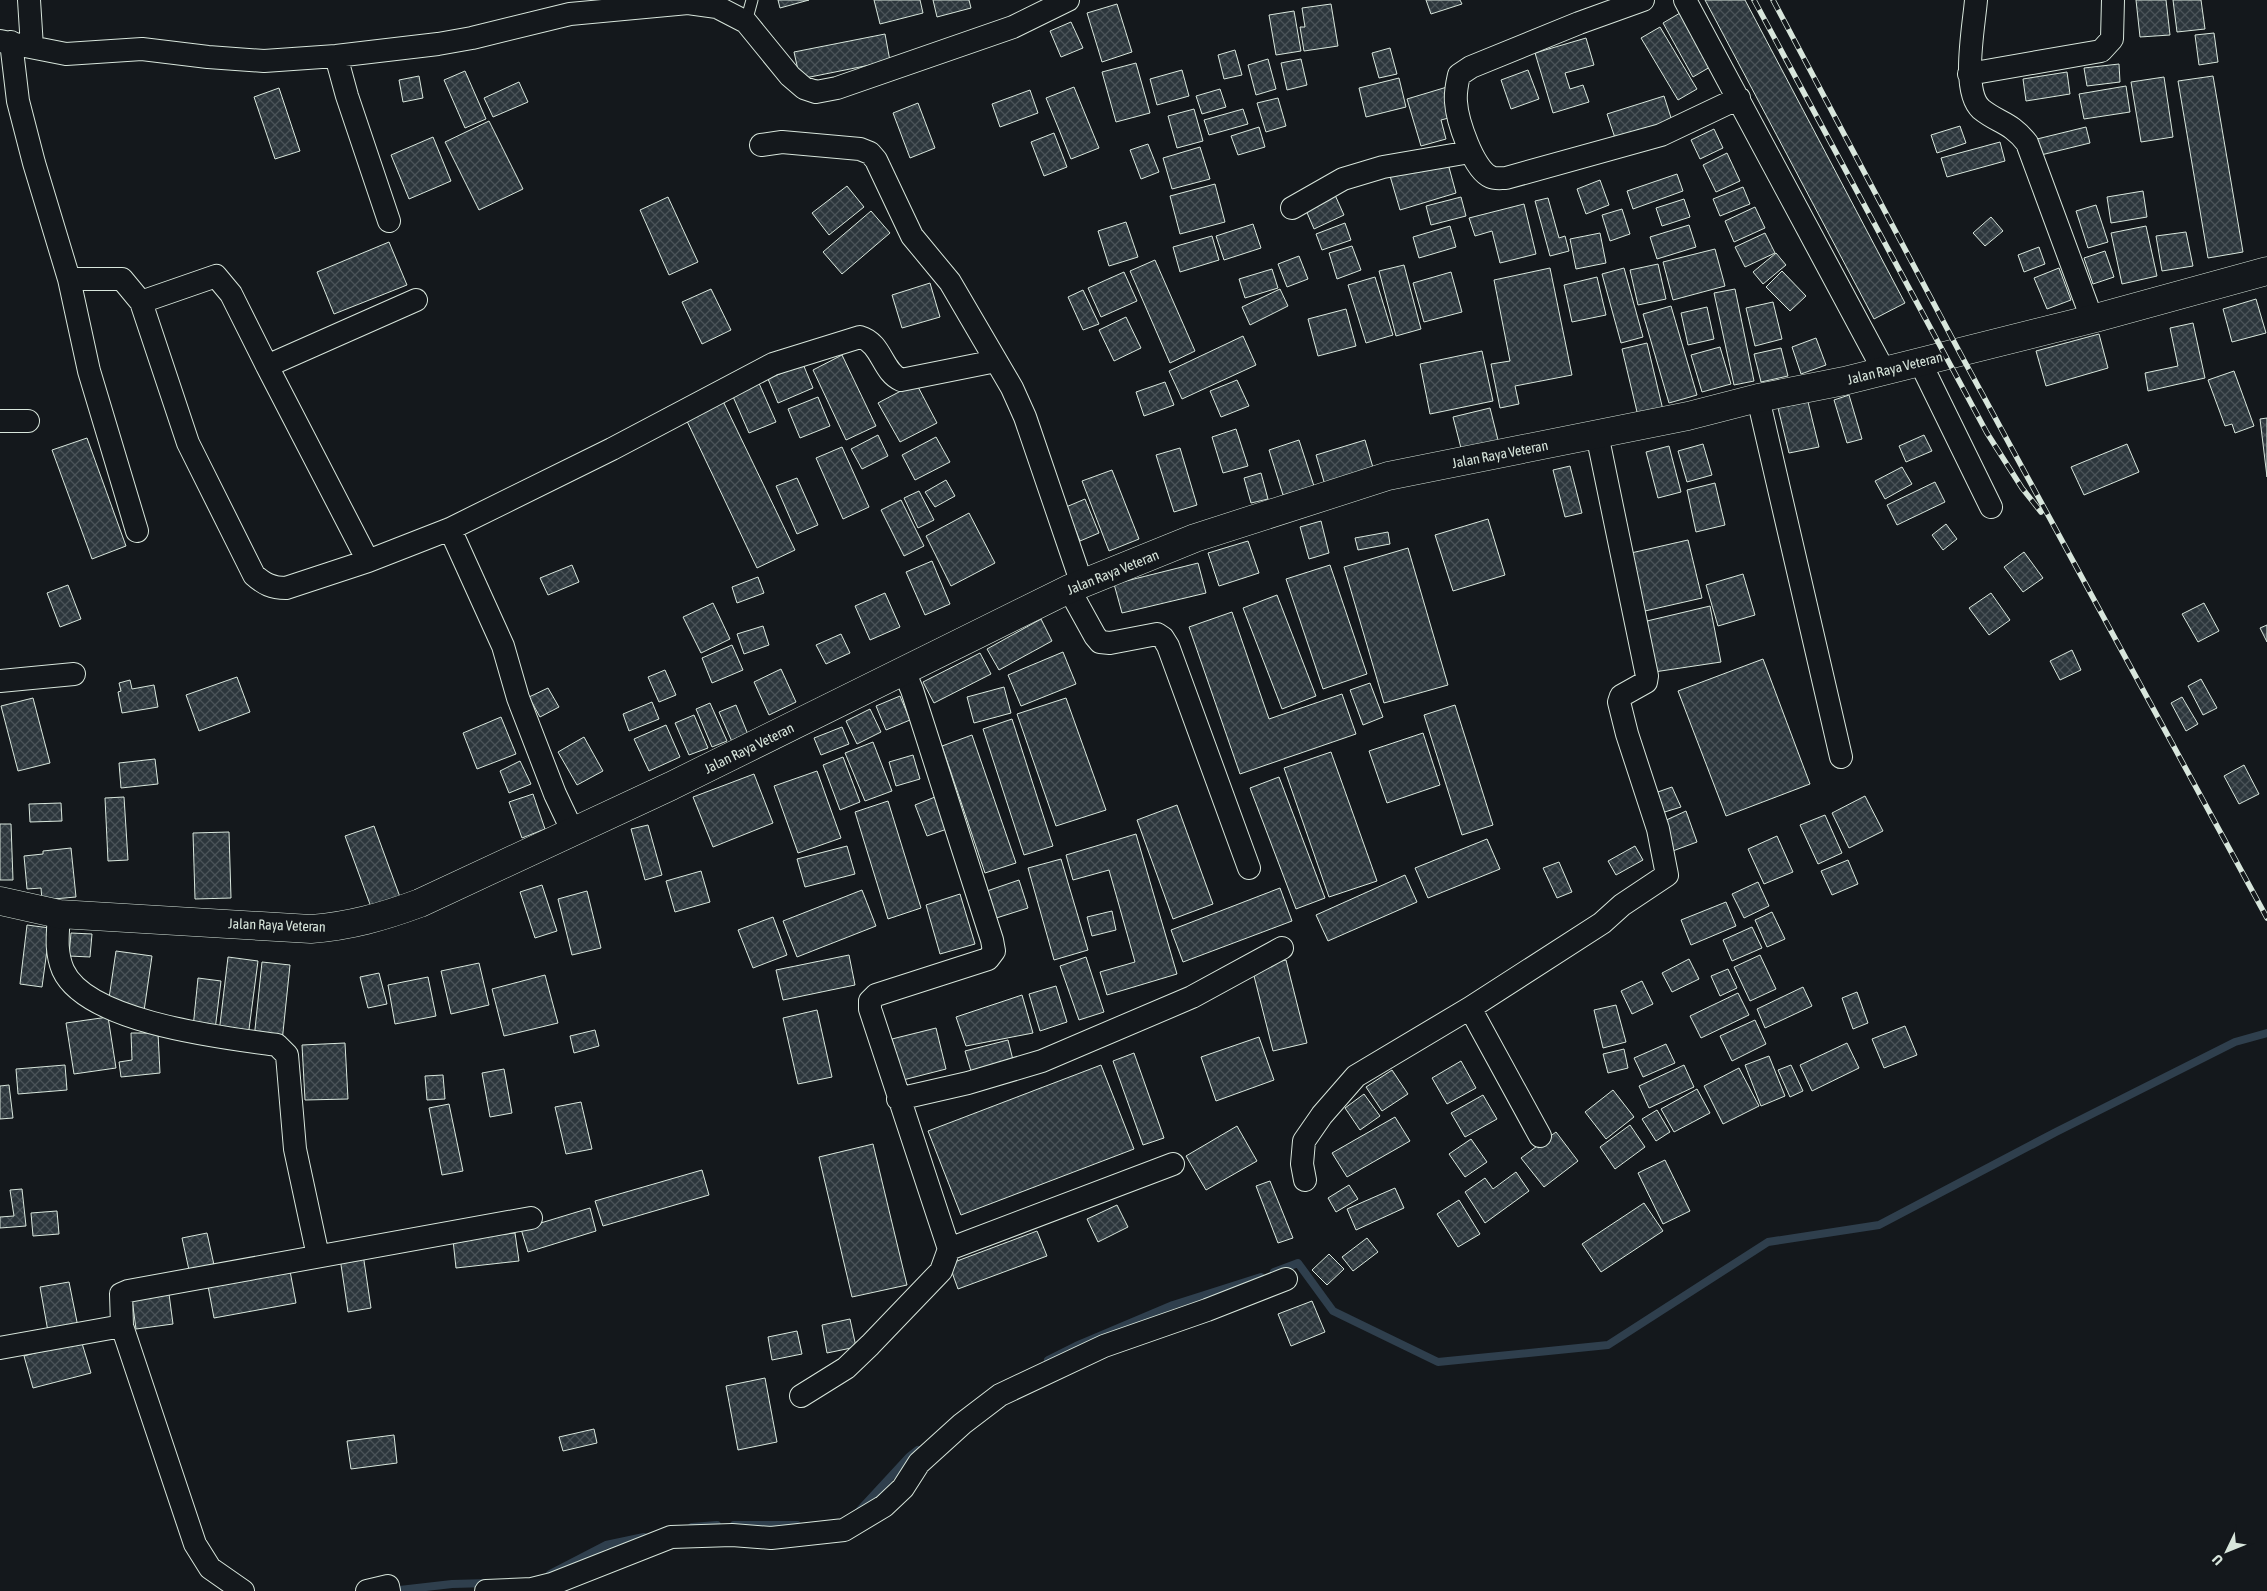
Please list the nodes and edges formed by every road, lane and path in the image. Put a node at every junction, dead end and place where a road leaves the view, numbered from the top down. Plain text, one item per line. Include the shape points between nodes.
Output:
1 (29, 0) edge
2 (752, 0) edge
3 (1643, 0) edge
4 (1685, 0) edge
5 (1976, 0) edge
6 (2113, 0) edge
7 (1058, 2) edge
8 (746, 22) junction
9 (14, 44) edge
10 (338, 61) junction
11 (1969, 74) junction
12 (1739, 98) junction
13 (761, 145) dead end
14 (1464, 153) junction
15 (1292, 208) dead end
16 (389, 221) dead end
17 (2267, 271) edge
18 (69, 279) junction
19 (416, 300) dead end
20 (141, 302) junction
21 (2092, 319) junction
22 (996, 360) junction
23 (1920, 362) junction
24 (268, 366) junction
25 (1884, 371) junction
26 (1758, 398) junction
27 (0, 421) edge
28 (28, 421) dead end
29 (1597, 434) junction
30 (1991, 507) dead end
31 (450, 529) junction
32 (137, 531) dead end
33 (368, 561) junction
34 (1076, 586) junction
35 (904, 672) junction
36 (74, 674) dead end
37 (0, 682) edge
38 (1841, 757) dead end
39 (573, 832) junction
40 (1248, 868) dead end
41 (0, 901) edge
42 (59, 914) junction
43 (1282, 948) dead end
44 (1470, 1008) junction
45 (898, 1099) junction
46 (1540, 1136) dead end
47 (1173, 1164) dead end
48 (1305, 1180) dead end
49 (531, 1218) dead end
50 (949, 1249) junction
51 (318, 1256) junction
52 (1286, 1279) dead end
53 (122, 1326) junction
54 (0, 1348) edge
55 (801, 1396) dead end
56 (552, 1588) edge
57 (242, 1591) edge
58 (486, 1591) edge

1 - 9 street
2 - 8 lane
3 - 14 street via 1579,23 1459,75 1456,101
4 - 12 street
5 - 11 street
6 - 11 street via 2112,39 2101,51
7 - 8 street via 1013,27 837,88 816,92 804,88 790,76
8 - 10 street via 717,7 688,2 570,14 472,38
9 - 10 street via 66,54 142,49 256,60
9 - 18 street via 18,101
10 - 16 street
11 - 21 street via 1973,98 1981,108 2018,131 2027,143
12 - 14 street via 1661,135 1506,178 1485,174
12 - 25 street
13 - 22 street via 782,142 860,149 870,153 912,236 950,282
14 - 15 street via 1383,167 1343,179
17 - 21 street, Jalan Raya Veteran
18 - 20 street via 122,279
18 - 32 street via 89,371
19 - 24 street
20 - 24 street via 216,276 231,294
20 - 33 street via 188,443 254,575 264,584 286,588
21 - 23 street, Jalan Raya Veteran
22 - 31 street via 901,380 892,373 872,344 860,338 772,364 612,449
22 - 34 street via 1025,417
23 - 25 street, Jalan Raya Veteran
23 - 30 street
24 - 33 street
25 - 26 street, Jalan Raya Veteran
26 - 29 street, Jalan Raya Veteran
26 - 38 street
27 - 28 street
29 - 34 street, Jalan Raya Veteran via 1388,476 1195,538
29 - 44 street via 1647,676 1646,682 1621,696 1619,702 1660,839 1667,875 1602,923
31 - 33 street
31 - 39 street via 503,646 518,698
34 - 35 street, Jalan Raya Veteran
34 - 40 street via 1100,642 1157,634 1168,646
35 - 39 street, Jalan Raya Veteran
35 - 45 street via 994,952 988,959 876,995 870,1001
36 - 37 street
39 - 42 street, Jalan Raya Veteran via 420,903 345,926 311,929
41 - 42 street, Jalan Raya Veteran
42 - 51 street via 57,952 64,971 76,988 91,998 107,1007 189,1032 277,1045 287,1054 296,1149
43 - 45 street via 1192,997 1042,1061
44 - 46 street
44 - 48 street via 1356,1076 1304,1141 1302,1164
45 - 50 street
47 - 50 street
49 - 51 street
50 - 55 street via 941,1271 870,1345 846,1368
51 - 53 street via 128,1291 120,1296
52 - 56 street via 1104,1346 1000,1396 962,1424 919,1463 903,1488 884,1506 844,1530 771,1538 732,1535 671,1537
53 - 54 street
53 - 57 street via 195,1544 210,1568
56 - 58 street

